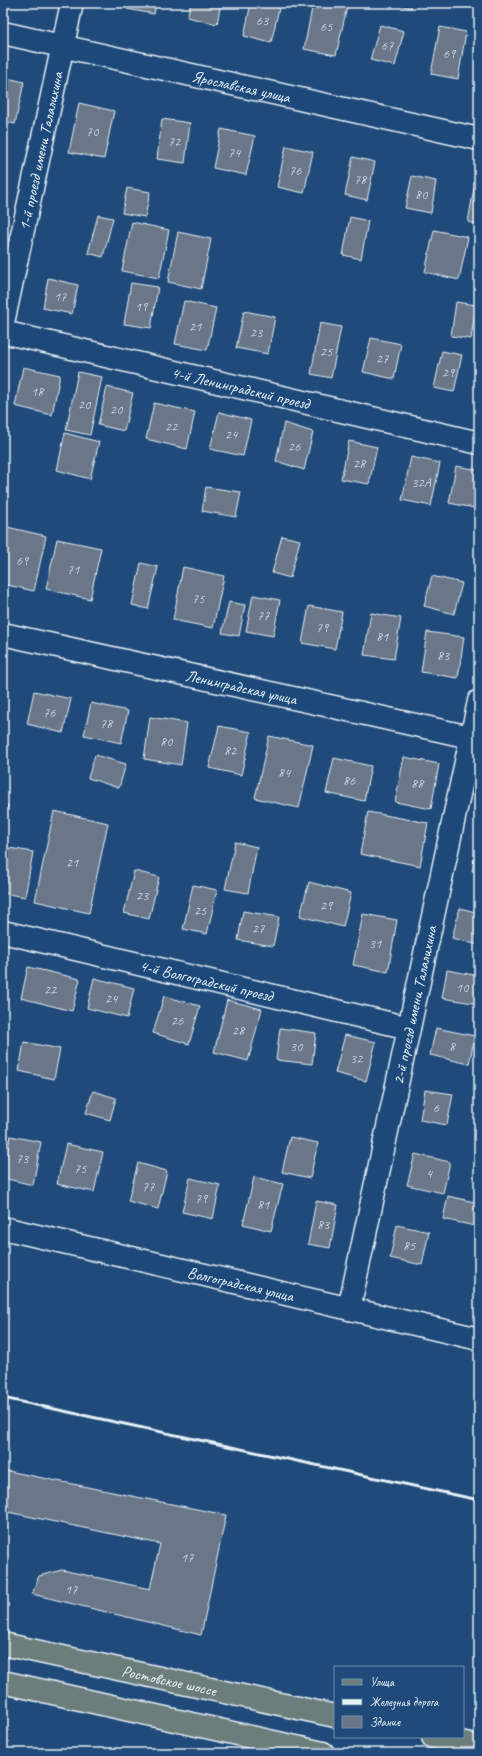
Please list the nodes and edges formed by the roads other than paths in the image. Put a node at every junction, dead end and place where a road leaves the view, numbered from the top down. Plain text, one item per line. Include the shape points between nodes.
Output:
1 (72, 3) edge
2 (3, 34) edge
3 (62, 46) junction
4 (479, 139) edge
5 (3, 323) edge
6 (3, 332) edge
7 (479, 443) edge
8 (3, 634) edge
9 (479, 702) edge
10 (475, 739) edge
11 (3, 932) edge
12 (409, 1028) junction
13 (3, 1228) edge
14 (349, 1309) junction
15 (479, 1339) edge
16 (3, 1644) edge
17 (3, 1682) edge
18 (334, 1716) edge
19 (438, 1738) edge
20 (479, 1747) edge
21 (323, 1753) edge

1 - 3 street, 1-й проезд имени Талалихина
2 - 3 street, Ярославская улица
3 - 4 street, Ярославская улица
3 - 5 street, 1-й проезд имени Талалихина
6 - 7 street, 4-й Ленинградский проезд
8 - 10 street, Ленинградская улица
9 - 10 street, 2-й проезд имени Талалихина
10 - 12 street, 2-й проезд имени Талалихина
11 - 12 street, 4-й Волгоградский проезд
12 - 14 street, 2-й проезд имени Талалихина
13 - 14 street, Волгоградская улица
14 - 15 street, Волгоградская улица
16 - 18 main road, Ростовское шоссе
17 - 21 main road
19 - 20 main road

